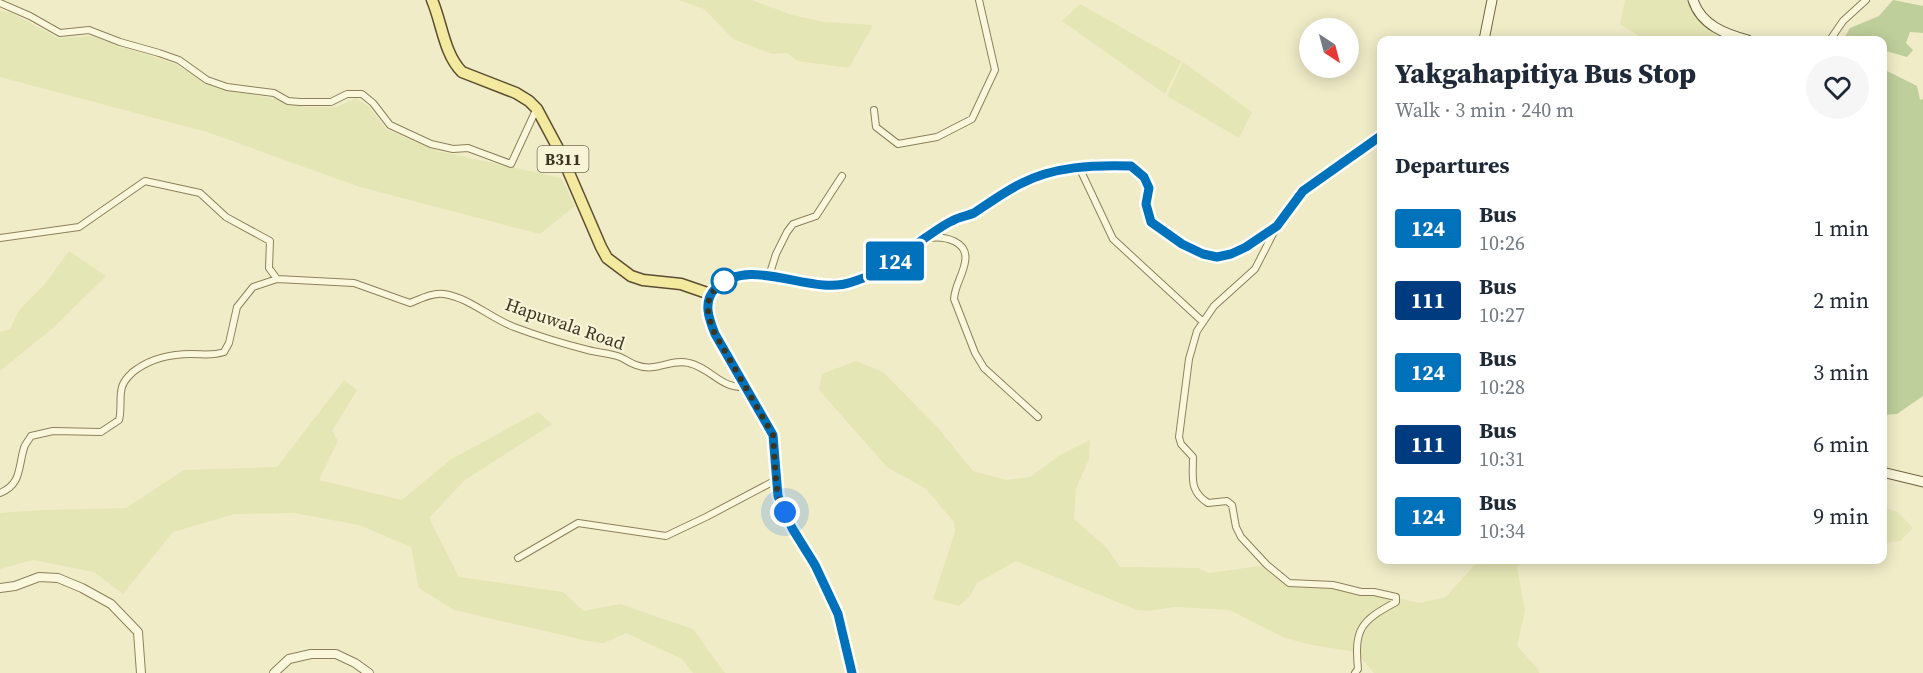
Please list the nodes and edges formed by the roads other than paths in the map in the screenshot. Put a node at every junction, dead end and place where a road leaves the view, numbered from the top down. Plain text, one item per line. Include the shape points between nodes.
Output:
1 (432, 0) edge
2 (979, 0) edge
3 (1492, 0) edge
4 (1693, 0) edge
5 (1866, 0) edge
6 (0, 3) edge
7 (1485, 36) edge
8 (1733, 36) edge
9 (1833, 36) edge
10 (537, 109) junction
11 (874, 110) dead end
12 (1377, 139) edge
13 (1078, 167) junction
14 (842, 176) dead end
15 (1277, 226) junction
16 (0, 238) edge
17 (924, 238) junction
18 (770, 276) junction
19 (277, 279) junction
20 (710, 294) junction
21 (1202, 321) junction
22 (746, 387) junction
23 (1038, 417) dead end
24 (1887, 473) edge
25 (776, 480) junction
26 (1923, 482) edge
27 (0, 493) edge
28 (518, 558) dead end
29 (0, 588) edge
30 (141, 673) edge
31 (274, 673) edge
32 (369, 673) edge
33 (852, 673) edge
34 (1355, 673) edge

1 - 10 main road, B311 via 456,66 462,72 516,93
2 - 11 street via 995,70 972,119 937,136 898,144 876,127
3 - 7 main road
4 - 8 main road via 1710,25
5 - 9 street
6 - 10 street via 60,33 89,30 179,60 207,80 226,87 274,93 300,102 331,102 347,94 362,94 390,125 431,144 468,148 512,164
10 - 20 main road, B311 via 608,258 631,276 681,284
12 - 15 main road via 1303,191
13 - 15 main road via 1136,168 1149,188 1146,204 1151,222 1203,254 1231,254
13 - 17 main road via 1019,184
13 - 21 street via 1113,239
14 - 18 street via 816,216 793,224 787,232
15 - 21 street via 1255,269
16 - 19 street via 79,227 145,181 200,193 226,218 270,241 269,268
17 - 18 main road via 888,267 850,284 824,285
17 - 23 street via 951,238 962,248 966,261 954,298 975,353 984,368
18 - 20 main road via 735,276
19 - 22 street, Hapuwala Road via 354,284 410,303 441,293 459,297 512,326 619,357 637,366 653,369 682,361 710,372 734,388
19 - 27 street, Hapuwala Road via 253,287 237,306 224,352 166,356 132,372 122,386 119,420 101,432 54,431 32,436 24,447 20,471 9,489
20 - 22 street via 710,322
21 - 34 street via 1189,359 1179,437 1193,457 1193,485 1199,497 1208,503 1227,501 1232,505 1241,537 1290,583 1333,585 1395,597 1396,602 1362,626
22 - 25 street via 773,435
24 - 26 main road
25 - 28 street via 666,536 578,523
25 - 33 street via 778,496 792,528 838,614
29 - 30 street via 39,577 58,578 111,604 138,632
31 - 32 street via 289,660 311,654 336,654

